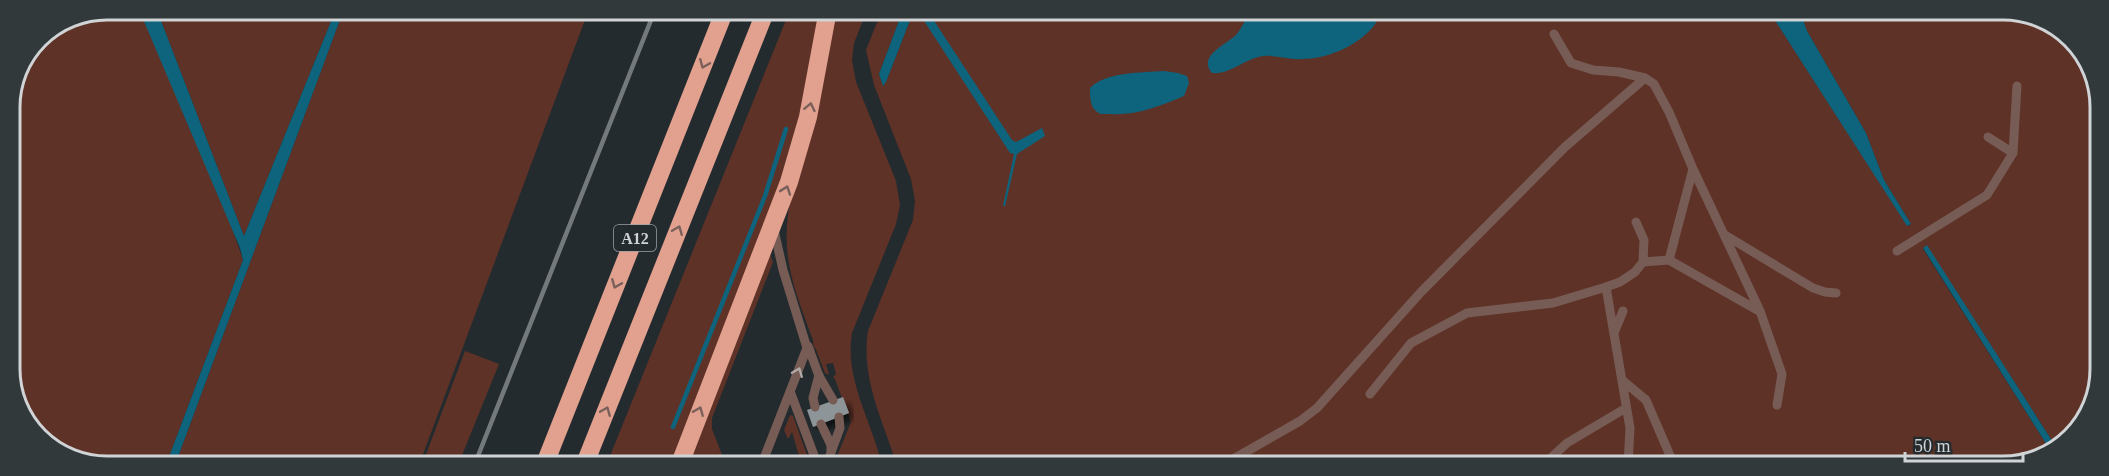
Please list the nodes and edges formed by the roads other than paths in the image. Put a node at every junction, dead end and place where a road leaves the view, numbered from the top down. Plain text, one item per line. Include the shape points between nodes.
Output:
1 (721, 20) edge
2 (762, 20) edge
3 (826, 20) edge
4 (1554, 34) dead end
5 (1645, 78) junction
6 (2018, 86) dead end
7 (1988, 137) dead end
8 (2013, 153) junction
9 (1693, 169) junction
10 (1636, 222) dead end
11 (773, 224) junction
12 (1725, 235) junction
13 (1897, 251) dead end
14 (1669, 260) junction
15 (1643, 262) junction
16 (1606, 287) junction
17 (1836, 293) dead end
18 (1623, 311) dead end
19 (1760, 311) junction
20 (1614, 334) junction
21 (804, 335) junction
22 (818, 373) junction
23 (1622, 380) junction
24 (790, 392) junction
25 (1370, 394) dead end
26 (833, 400) dead end
27 (1777, 405) dead end
28 (815, 407) dead end
29 (1626, 408) junction
30 (840, 417) dead end
31 (821, 424) dead end
32 (548, 456) edge
33 (588, 456) edge
34 (683, 456) edge
35 (765, 456) edge
36 (814, 456) edge
37 (829, 456) edge
38 (830, 456) edge
39 (1239, 456) edge
40 (1552, 456) edge
41 (1629, 456) edge
42 (1671, 456) edge

1 -> 32 highway, A12
33 -> 2 highway, A12
11 -> 3 highway via 808,117
4 - 5 lane via 1571,63
5 - 9 lane via 1654,84 1669,112
5 - 39 lane via 1557,155 1421,292 1317,408
6 - 8 lane
7 - 8 lane
8 - 13 lane via 1987,195
9 - 12 lane
9 - 14 lane
10 - 15 lane via 1644,240
11 - 21 lane
34 -> 11 highway
12 - 17 lane via 1813,288
12 - 19 lane
14 - 15 lane
14 - 19 lane
15 - 16 lane via 1635,272
16 - 20 lane
16 - 25 lane via 1553,303 1467,314 1411,343
18 - 20 lane
19 - 27 lane via 1782,374
20 - 23 lane
21 - 22 lane
24 -> 21 lane via 806,350
22 - 26 lane
22 - 28 lane
23 - 29 lane
23 - 42 lane via 1646,400
24 - 35 lane
24 - 36 lane
29 - 40 lane via 1567,442
29 - 41 lane
30 - 38 lane
31 - 37 lane via 831,448

